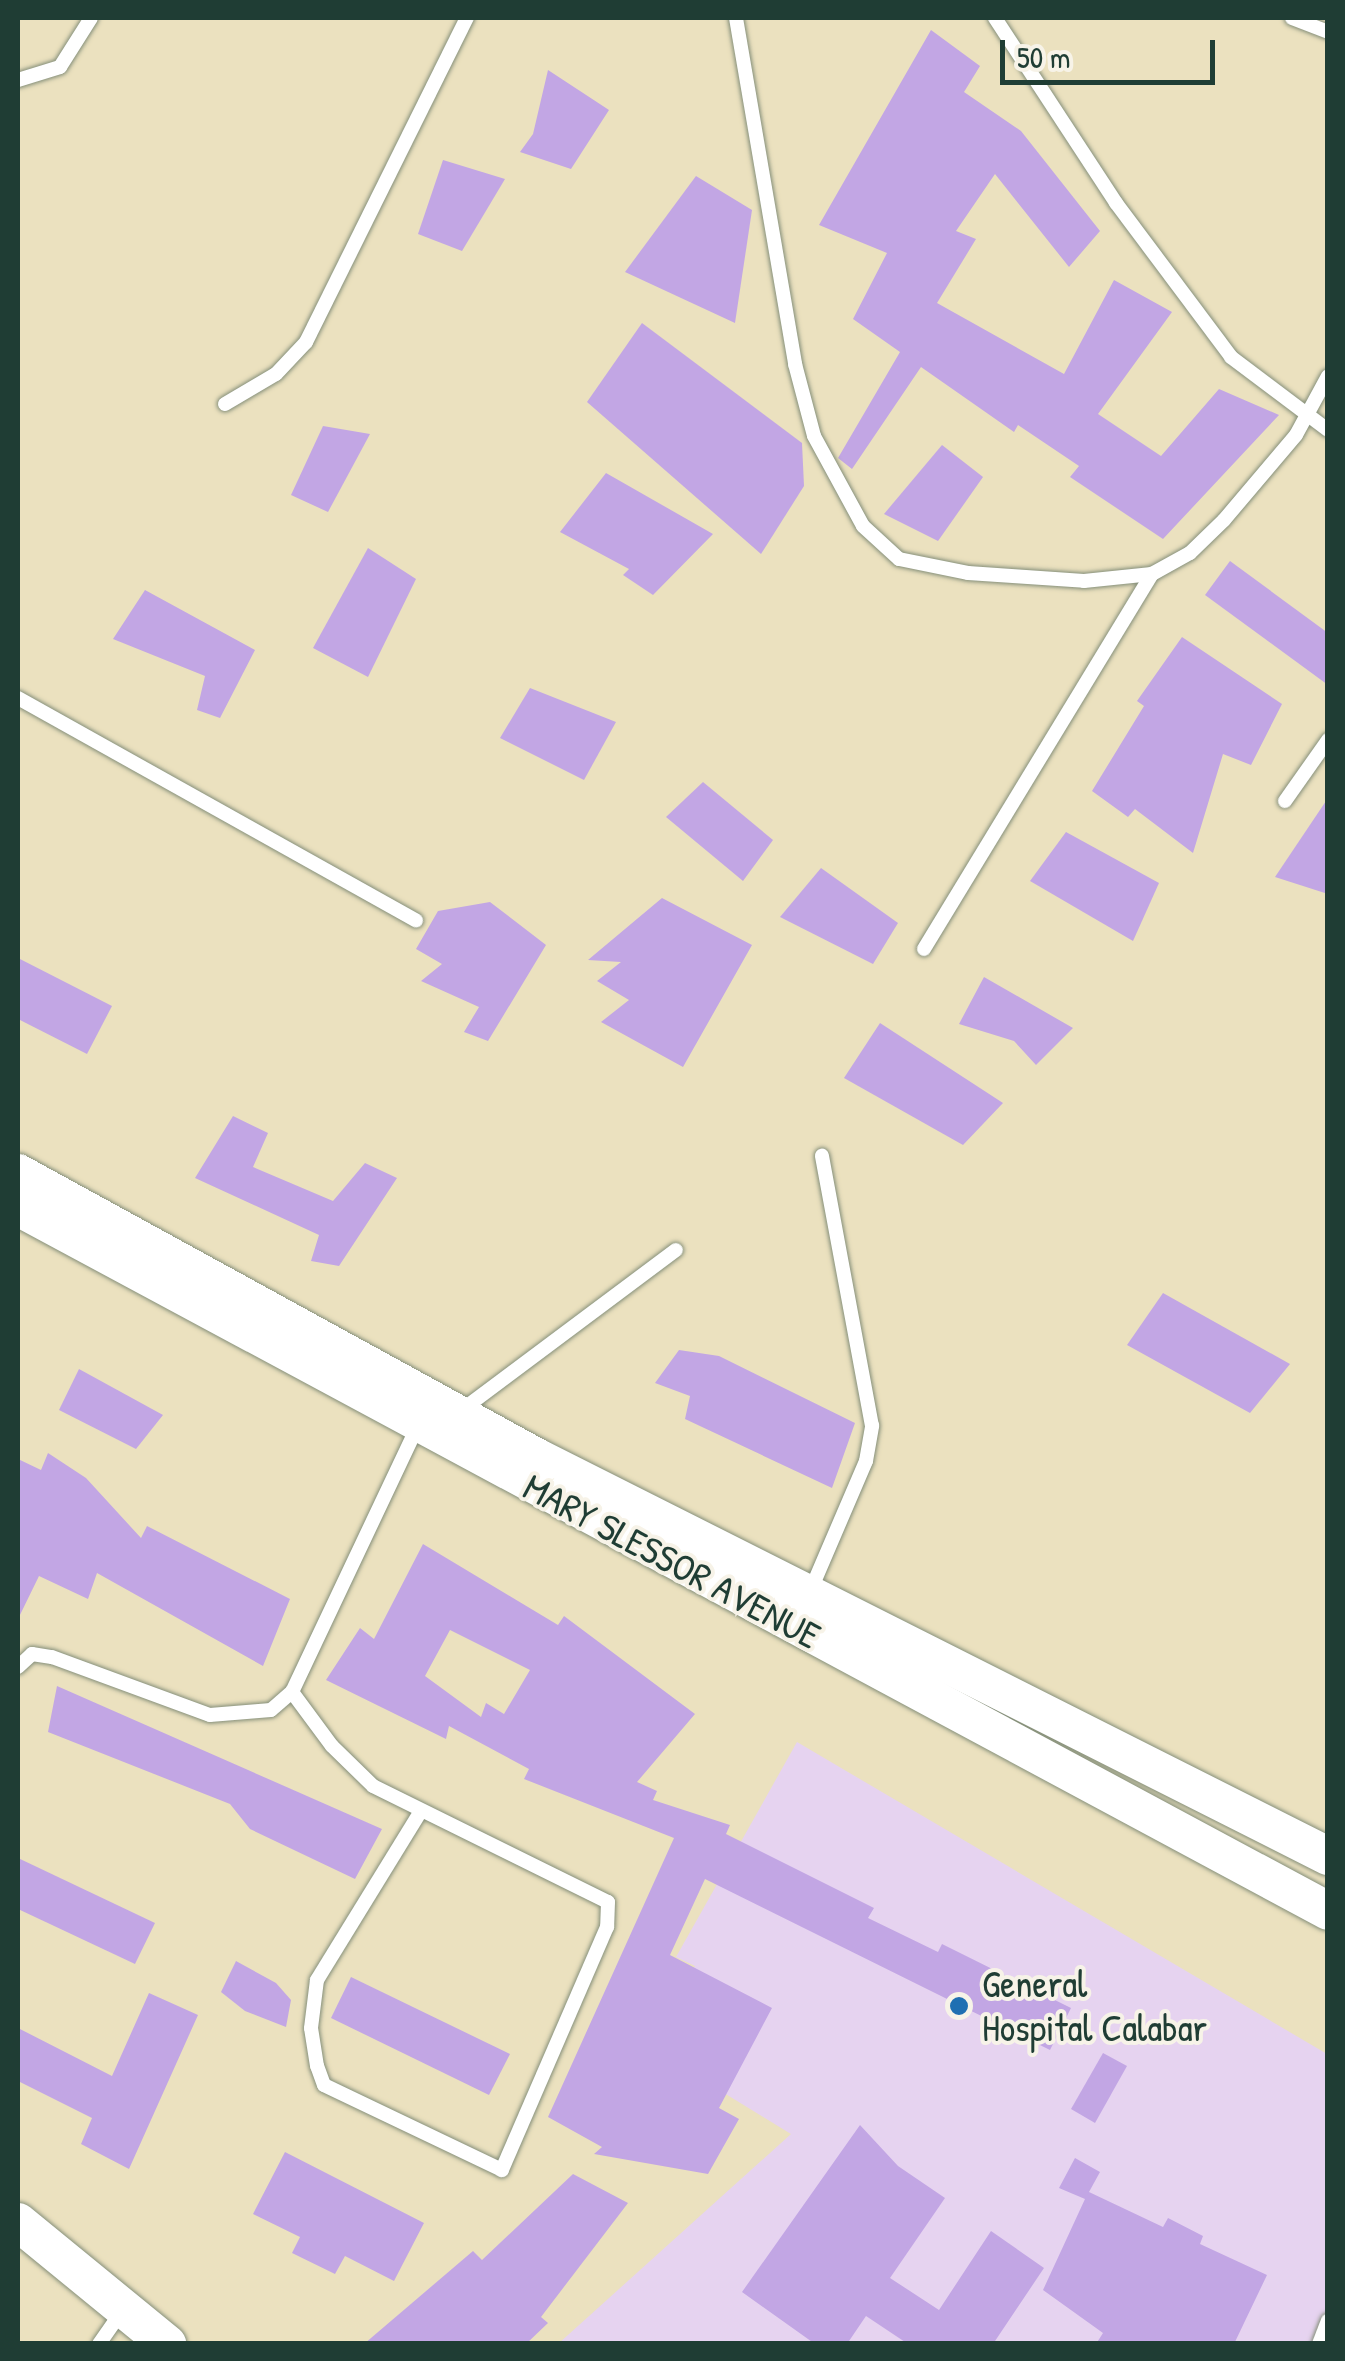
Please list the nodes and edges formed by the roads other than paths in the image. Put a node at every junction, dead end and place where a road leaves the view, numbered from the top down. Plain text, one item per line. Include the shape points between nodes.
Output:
1 (91, 18) edge
2 (467, 18) edge
3 (736, 18) edge
4 (995, 18) edge
5 (1292, 18) edge
6 (1328, 32) edge
7 (18, 80) edge
8 (1328, 376) edge
9 (225, 404) dead end
10 (1305, 417) junction
11 (1328, 430) edge
12 (1152, 574) junction
13 (18, 698) edge
14 (35, 707) junction
15 (18, 714) edge
16 (1328, 740) edge
17 (1285, 801) dead end
18 (416, 920) dead end
19 (924, 949) dead end
20 (822, 1156) dead end
21 (18, 1173) edge
22 (18, 1207) edge
23 (676, 1250) dead end
24 (457, 1414) junction
25 (418, 1424) junction
26 (808, 1595) junction
27 (18, 1667) edge
28 (292, 1692) junction
29 (419, 1814) junction
30 (1323, 1847) edge
31 (1328, 1911) edge
32 (18, 2222) edge
33 (125, 2308) junction
34 (1328, 2321) edge
35 (99, 2344) edge
36 (166, 2344) edge
37 (1319, 2344) edge

1 - 7 lane via 60,68
2 - 9 lane via 306,342 276,374
3 - 12 lane via 795,364 814,436 863,526 899,559 968,573 1084,581
4 - 10 lane via 1116,203 1231,356
5 - 6 lane
8 - 10 lane
10 - 11 lane
10 - 12 lane via 1224,520 1190,553
12 - 19 lane
13 - 14 lane
14 - 15 lane
14 - 18 lane
16 - 17 lane
20 - 26 lane via 872,1426 866,1461
21 - 24 main road, MARY SLESSOR AVENUE
22 - 25 main road, MARY SLESSOR AVENUE
23 - 24 lane
24 - 26 main road, MARY SLESSOR AVENUE
25 - 28 lane
25 - 31 main road, MARY SLESSOR AVENUE
26 - 30 main road, MARY SLESSOR AVENUE
27 - 28 lane via 32,1654 52,1657 210,1715 256,1716
28 - 29 lane via 351,1766
29 - 29 lane via 608,1902 611,1913 502,2170 324,2085 316,2066 311,2028 318,1980
32 - 33 main road
33 - 35 lane
33 - 36 main road
34 - 37 lane

